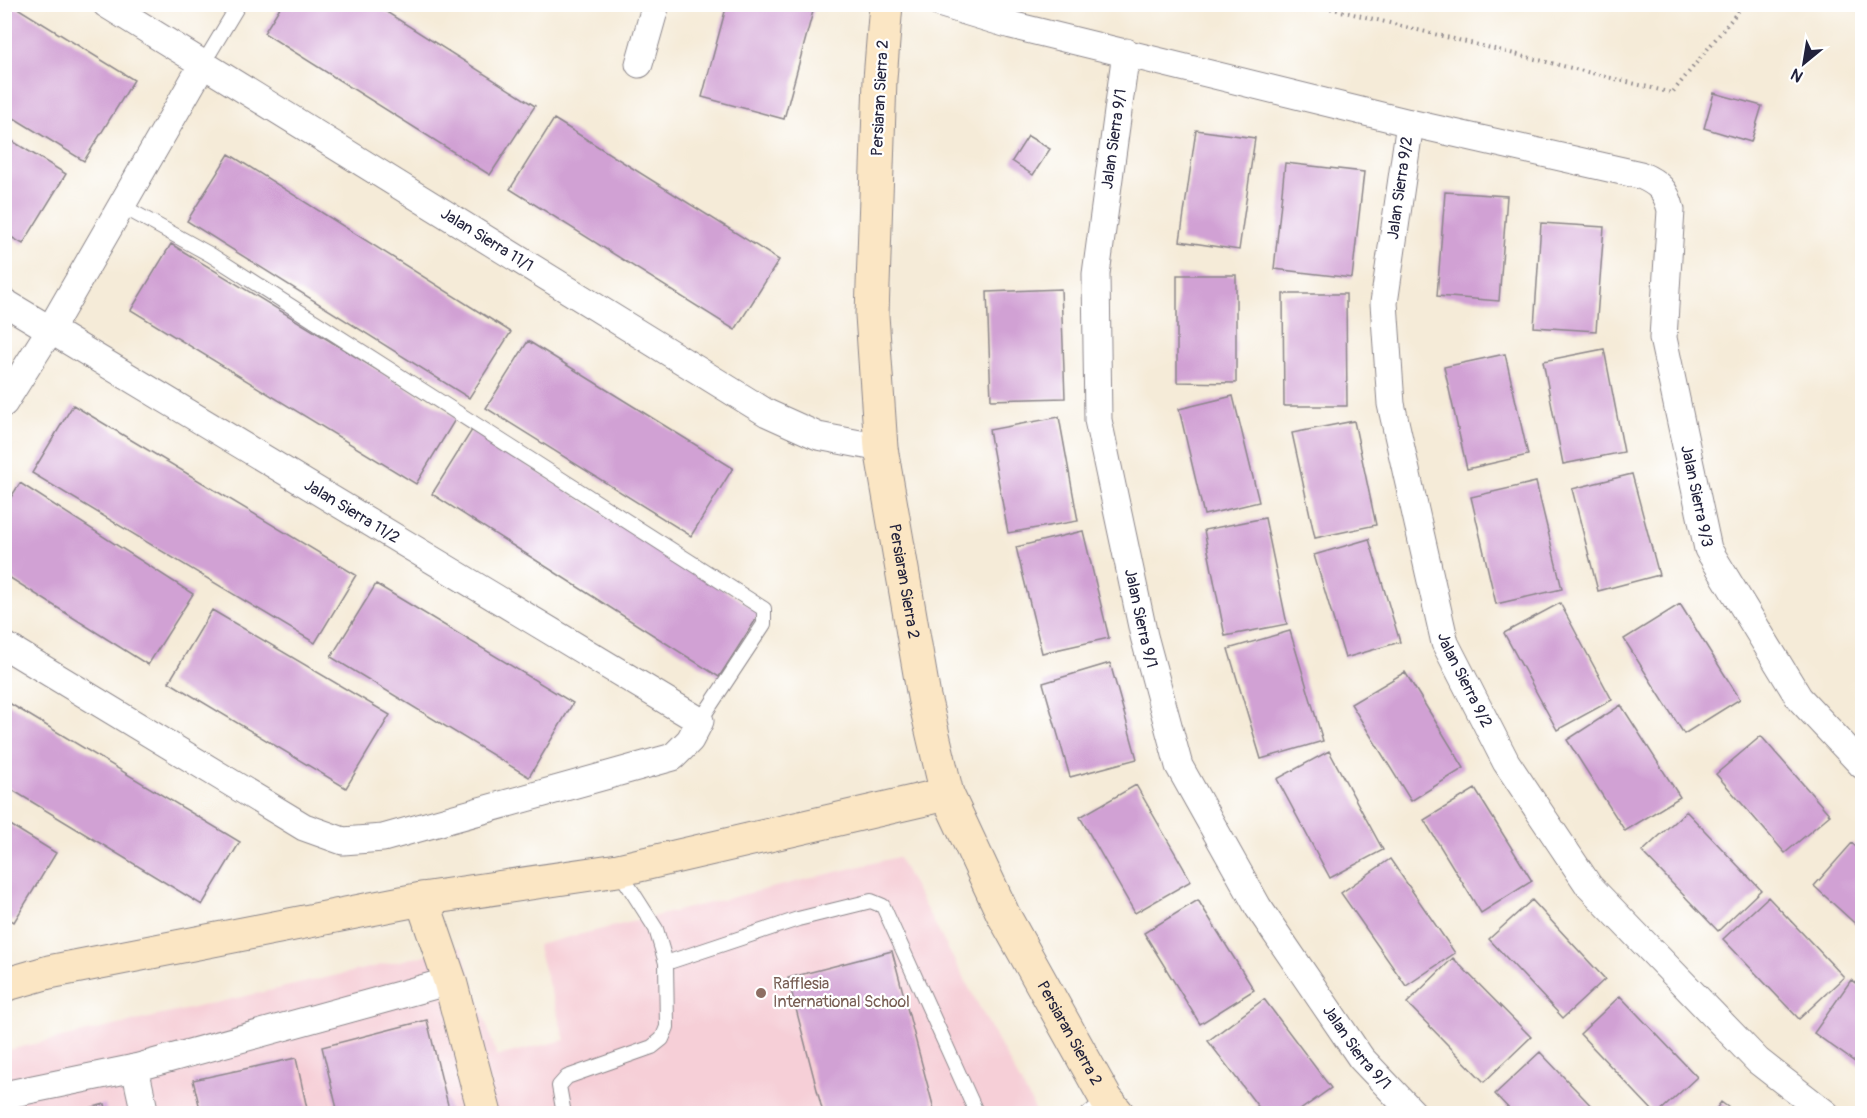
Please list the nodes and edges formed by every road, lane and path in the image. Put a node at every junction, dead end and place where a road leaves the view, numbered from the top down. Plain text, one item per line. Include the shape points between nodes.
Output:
1 (106, 4) edge
2 (239, 4) edge
3 (656, 4) edge
4 (886, 4) edge
5 (942, 4) edge
6 (1313, 4) edge
7 (1743, 4) edge
8 (1126, 52) junction
9 (203, 64) junction
10 (639, 64) dead end
11 (1410, 123) junction
12 (122, 206) junction
13 (4, 302) edge
14 (50, 330) junction
15 (4, 403) edge
16 (881, 448) junction
17 (4, 645) edge
18 (700, 721) junction
19 (1863, 765) edge
20 (947, 794) junction
21 (618, 870) junction
22 (422, 898) junction
23 (666, 963) junction
24 (450, 981) junction
25 (4, 985) edge
26 (135, 1068) junction
27 (4, 1095) edge
28 (1104, 1108) edge
29 (145, 1113) edge
30 (485, 1113) edge
31 (564, 1113) edge
32 (976, 1113) edge
33 (1414, 1113) edge
34 (1827, 1113) edge

1 - 9 street, Jalan Sierra 11/1
2 - 9 lane
3 - 10 street
4 - 16 street, Persiaran Sierra 2 via 879,79 872,315
5 - 8 street via 1011,26
6 - 7 path via 1672,93
8 - 11 street
8 - 33 street, Jalan Sierra 9/1 via 1096,274 1098,420 1144,636 1176,755 1258,907 1361,1058
9 - 12 street
9 - 16 street, Jalan Sierra 11/1 via 767,413 818,436
11 - 19 street, Jalan Sierra 9/3 via 1640,175 1657,182 1668,194 1671,210 1663,338 1708,549 1799,698
11 - 34 street, Jalan Sierra 9/2 via 1384,303 1390,404 1445,643 1506,762 1589,886 1758,1061
12 - 14 street
12 - 18 lane via 211,255 764,609 764,624
13 - 14 street, Jalan Sierra 11/2
14 - 15 street
14 - 18 street, Jalan Sierra 11/2
16 - 20 street, Persiaran Sierra 2 via 924,697
17 - 18 street via 304,827 343,841 383,838 674,757 690,740
20 - 21 street
20 - 28 street, Persiaran Sierra 2 via 1003,914
21 - 22 street
21 - 23 lane via 656,929
22 - 24 street
22 - 25 street via 61,970
23 - 31 lane via 667,1027 662,1039 652,1047 567,1077 559,1086
23 - 32 lane via 798,919 871,901 883,906
24 - 26 street
24 - 30 street
26 - 27 street
26 - 29 street

